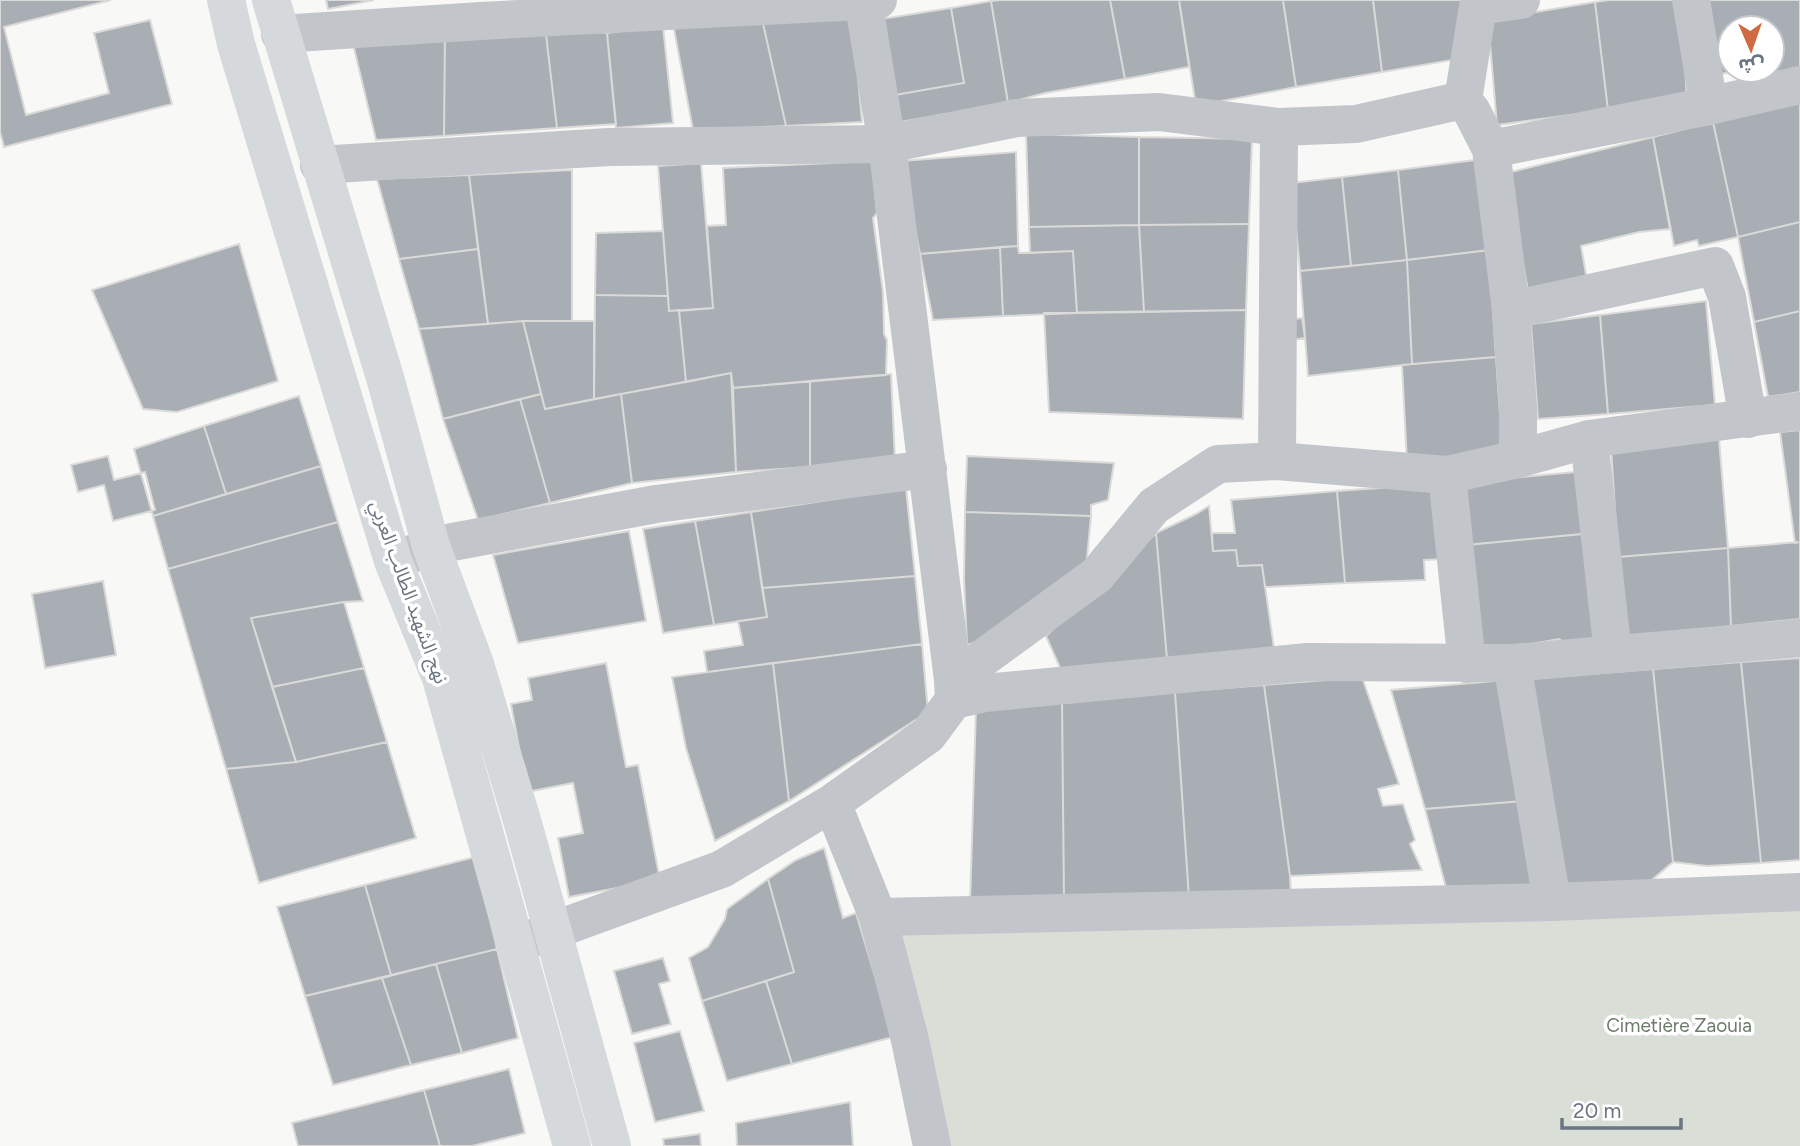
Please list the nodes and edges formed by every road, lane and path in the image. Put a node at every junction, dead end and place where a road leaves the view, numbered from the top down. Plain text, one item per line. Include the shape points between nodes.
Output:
1 (226, 0) edge
2 (1521, 0) edge
3 (1691, 0) edge
4 (868, 1) edge
5 (1479, 3) edge
6 (479, 10) edge
7 (275, 17) edge
8 (1800, 85) edge
9 (1463, 100) junction
10 (1709, 106) junction
11 (1279, 127) junction
12 (887, 144) junction
13 (1490, 149) junction
14 (319, 165) junction
15 (1511, 310) junction
16 (1800, 411) edge
17 (1748, 419) junction
18 (1589, 439) junction
19 (1518, 459) junction
20 (1277, 461) junction
21 (928, 469) junction
22 (1447, 475) junction
23 (431, 546) junction
24 (393, 561) junction
25 (1800, 638) edge
26 (1613, 654) junction
27 (1512, 663) junction
28 (1467, 664) junction
29 (953, 690) junction
30 (832, 803) junction
31 (1800, 892) edge
32 (1552, 902) junction
33 (878, 917) junction
34 (552, 931) junction
35 (517, 944) junction
36 (572, 1146) edge
37 (612, 1146) edge
38 (932, 1146) edge

1 - 24 main road, نهج الشهيد الطالب العربي
2 - 5 street
3 - 10 street
4 - 6 street
4 - 12 street
5 - 9 street
6 - 7 street
7 - 14 main road, نهج الشهيد الطالب العربي
8 - 10 street
9 - 11 street via 1356,124
9 - 13 street
10 - 13 street
11 - 12 street via 1159,112 1017,118
11 - 20 street
12 - 14 street via 609,147
12 - 21 street
13 - 15 street
14 - 23 main road, نهج الشهيد الطالب العربي
15 - 17 street via 1715,266 1727,297
15 - 19 street
16 - 17 street
17 - 18 street
18 - 19 street
18 - 26 street
19 - 22 street
20 - 22 street
20 - 29 street via 1219,464 1154,506 1097,575
21 - 23 street via 656,504
21 - 29 street
22 - 28 street
23 - 24 street
23 - 34 main road, نهج الشهيد الطالب العربي via 475,664
24 - 35 main road, نهج الشهيد الطالب العربي via 441,678
25 - 26 street
26 - 27 street
27 - 28 street
27 - 32 street
28 - 29 street via 1308,662 985,693
29 - 30 street via 928,735
30 - 33 street
30 - 34 street via 722,869
31 - 32 street
32 - 33 street
33 - 38 street
34 - 35 street
34 - 37 main road, نهج الشهيد الطالب العربي
35 - 36 main road, نهج الشهيد الطالب العربي

